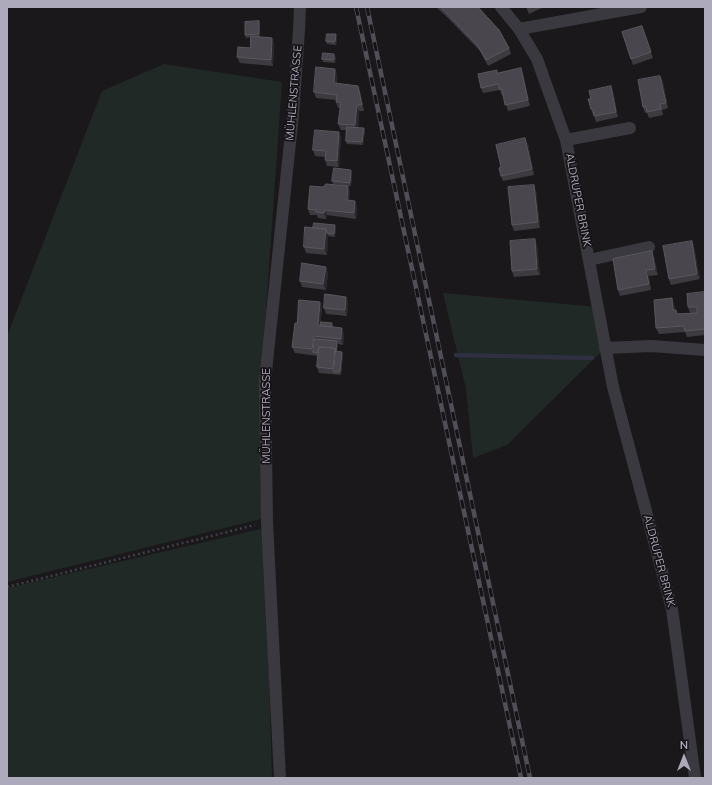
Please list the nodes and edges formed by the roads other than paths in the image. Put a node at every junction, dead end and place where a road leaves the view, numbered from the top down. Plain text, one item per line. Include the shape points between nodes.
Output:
1 (300, 7) edge
2 (501, 7) edge
3 (641, 7) edge
4 (519, 29) junction
5 (630, 128) dead end
6 (566, 140) junction
7 (649, 247) dead end
8 (589, 260) junction
9 (605, 348) junction
10 (705, 350) edge
11 (280, 778) edge
12 (695, 778) edge

1 - 11 street, MÜHLENSTRASSE via 293,114 265,381 267,522
2 - 4 street, ALDRUPER BRINK
3 - 4 street
4 - 6 street, ALDRUPER BRINK via 537,59
5 - 6 street, ALDRUPER BRINK
6 - 8 street, ALDRUPER BRINK
7 - 8 street, ALDRUPER BRINK
8 - 9 street, ALDRUPER BRINK
9 - 10 street via 650,346
9 - 12 street, ALDRUPER BRINK via 612,386 672,609

